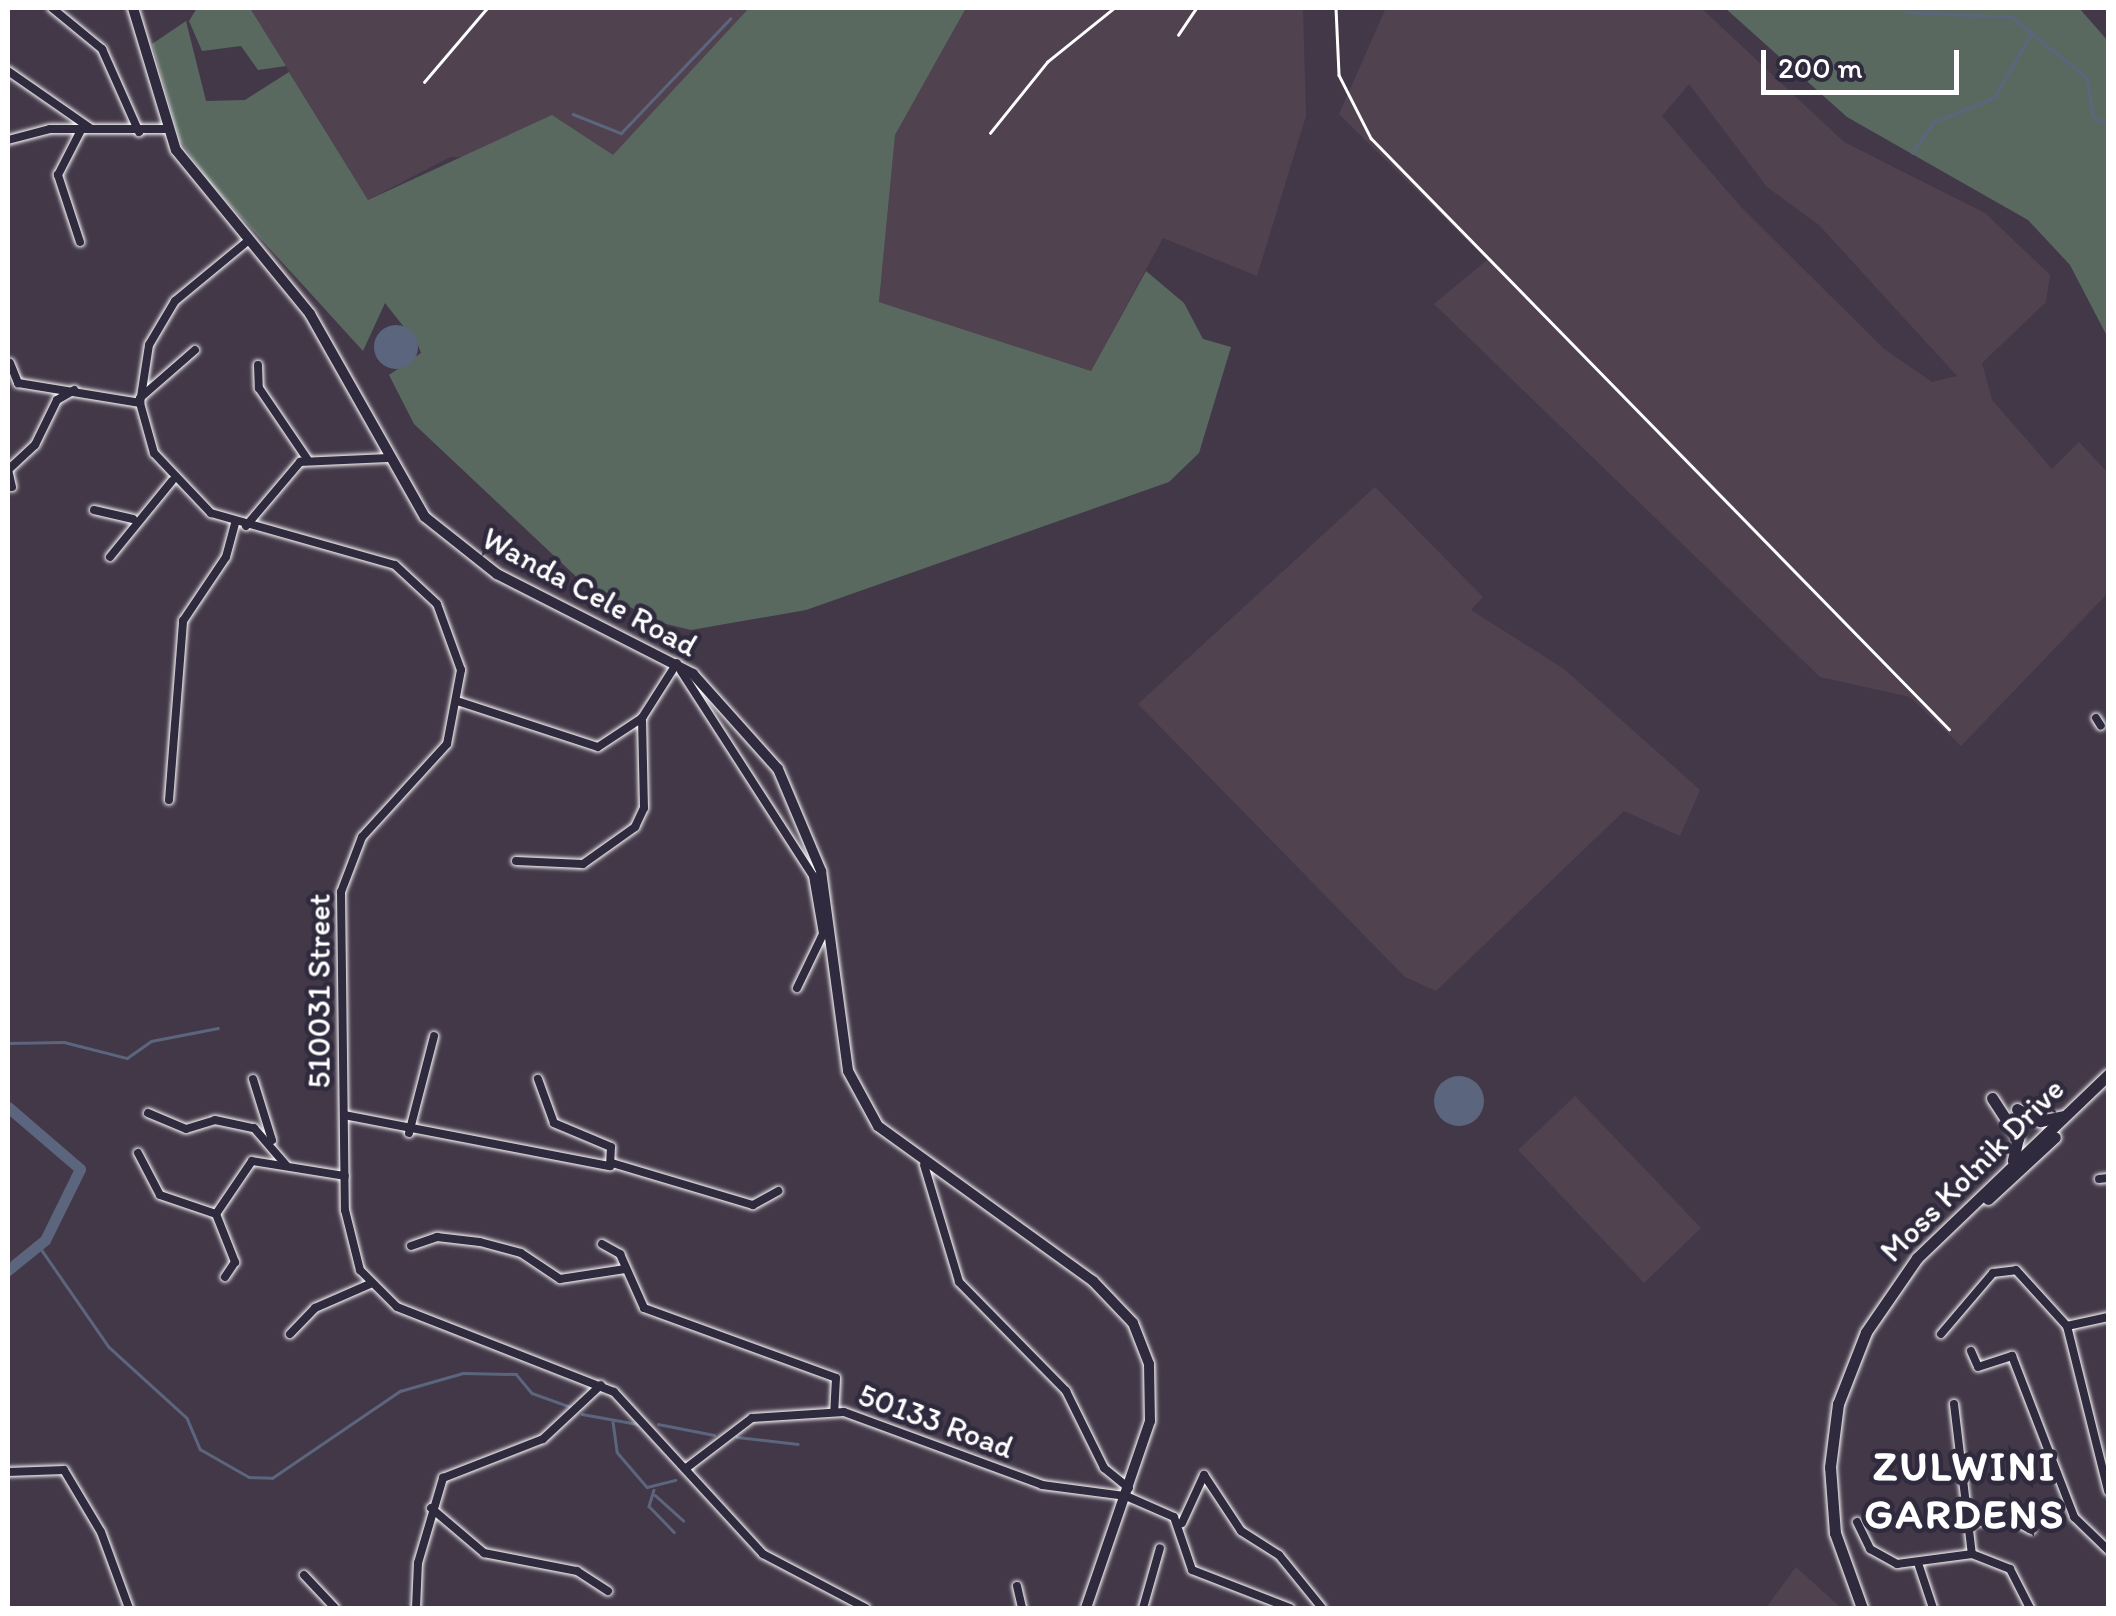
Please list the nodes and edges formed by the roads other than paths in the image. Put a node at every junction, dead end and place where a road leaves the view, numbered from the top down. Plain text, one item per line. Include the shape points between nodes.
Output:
1 (52, 8) edge
2 (133, 8) edge
3 (8, 71) edge
4 (86, 128) junction
5 (166, 129) junction
6 (139, 132) junction
7 (8, 140) edge
8 (249, 240) junction
9 (80, 242) dead end
10 (195, 350) dead end
11 (10, 363) dead end
12 (258, 365) dead end
13 (74, 390) junction
14 (140, 400) junction
15 (388, 458) junction
16 (308, 460) junction
17 (8, 469) edge
18 (172, 481) junction
19 (12, 487) dead end
20 (94, 510) dead end
21 (133, 520) junction
22 (234, 523) junction
23 (246, 526) junction
24 (110, 556) dead end
25 (676, 665) junction
26 (460, 702) junction
27 (642, 718) junction
28 (169, 800) dead end
29 (516, 862) dead end
30 (797, 988) dead end
31 (434, 1036) dead end
32 (2108, 1076) edge
33 (253, 1078) dead end
34 (538, 1079) dead end
35 (2108, 1085) edge
36 (1992, 1098) dead end
37 (2017, 1109) dead end
38 (148, 1113) dead end
39 (2068, 1113) junction
40 (344, 1115) junction
41 (410, 1133) junction
42 (272, 1140) junction
43 (138, 1153) dead end
44 (612, 1163) junction
45 (286, 1164) junction
46 (924, 1165) junction
47 (2010, 1169) junction
48 (345, 1176) junction
49 (778, 1191) dead end
50 (216, 1214) junction
51 (602, 1244) dead end
52 (410, 1246) dead end
53 (625, 1269) junction
54 (226, 1277) dead end
55 (370, 1284) junction
56 (1880, 1308) junction
57 (2108, 1316) edge
58 (2067, 1326) junction
59 (290, 1334) dead end
60 (1940, 1334) dead end
61 (1970, 1351) dead end
62 (602, 1385) junction
63 (1954, 1404) dead end
64 (834, 1411) junction
65 (686, 1469) junction
66 (8, 1472) edge
67 (2108, 1490) edge
68 (1127, 1492) junction
69 (430, 1508) junction
70 (1857, 1522) dead end
71 (1182, 1523) junction
72 (1970, 1524) junction
73 (2031, 1530) dead end
74 (1160, 1548) dead end
75 (2108, 1550) edge
76 (1972, 1554) junction
77 (1919, 1566) junction
78 (304, 1575) dead end
79 (1017, 1586) dead end
80 (608, 1592) dead end
81 (129, 1608) edge
82 (334, 1608) edge
83 (416, 1608) edge
84 (866, 1608) edge
85 (1022, 1608) edge
86 (1086, 1608) edge
87 (1143, 1608) edge
88 (1290, 1608) edge
89 (1322, 1608) edge
90 (1862, 1608) edge
91 (1934, 1608) edge
92 (2030, 1608) edge

1 - 6 street via 102,50
2 - 5 street, Wanda Cele Road
3 - 4 street
4 - 6 street
4 - 7 street
4 - 9 street via 58,175
5 - 6 street
5 - 8 street, Wanda Cele Road
8 - 14 street via 175,301 149,345
8 - 15 street, Wanda Cele Road via 324,336
10 - 14 street
11 - 13 street via 15,382
12 - 16 street via 257,384
13 - 14 street
13 - 17 street via 57,400 35,445
14 - 18 street
15 - 16 street
15 - 25 street, Wanda Cele Road via 425,517 471,558
16 - 23 street
17 - 19 street
18 - 21 street
18 - 22 street, 510031 Street
20 - 21 street
21 - 24 street
22 - 23 street, 510031 Street
22 - 28 street via 226,557 189,607
23 - 26 street, 510031 Street via 367,552 408,574 450,630
25 - 27 street
25 - 30 street via 814,876 824,927
25 - 46 street, Wanda Cele Road via 749,728 800,808 829,902 853,1085 878,1126
26 - 27 street via 589,748 618,741
26 - 40 street, 510031 Street via 438,759 370,826 344,877
27 - 29 street via 641,820 586,864
31 - 41 street
32 - 39 main road, Moss Kolnik Drive
33 - 42 street
34 - 44 street via 554,1122 611,1147
35 - 56 main road, Moss Kolnik Drive
36 - 47 main road via 2018,1138
37 - 39 main road via 2045,1122
38 - 42 street via 186,1129 238,1123
39 - 47 main road, Moss Kolnik Drive
40 - 41 street
40 - 48 street, 510031 Street
41 - 44 street via 592,1168
42 - 45 street
43 - 50 street via 160,1195
44 - 49 street via 752,1204
45 - 48 street
45 - 50 street via 252,1160
46 - 68 street via 959,1282 1066,1391 1104,1468
46 - 68 street, Wanda Cele Road via 1093,1281 1132,1324 1153,1394
47 - 56 main road, Moss Kolnik Drive via 1917,1258
48 - 55 street, 510031 Street via 347,1231
50 - 54 street via 235,1262
51 - 53 street
52 - 53 street via 436,1236 480,1242 521,1253 560,1279
53 - 64 street via 638,1304 836,1378
55 - 59 street via 315,1308
55 - 62 street via 397,1307
56 - 90 main road, Moss Kolnik Drive via 1845,1383 1830,1451 1835,1533
57 - 58 street
58 - 60 street via 2016,1270 1993,1273
58 - 67 street
61 - 75 street via 1978,1366 2012,1356 2074,1517
62 - 65 street
62 - 69 street via 543,1439 448,1475
63 - 72 street
64 - 65 street, 50133 Road via 748,1420
64 - 68 street, 50133 Road via 1042,1485
65 - 84 street via 763,1554
66 - 81 street via 64,1470 101,1532
68 - 71 street
68 - 86 street, Wanda Cele Road
69 - 80 street via 484,1552 577,1571
69 - 83 street
70 - 77 street via 1876,1554
71 - 88 street via 1192,1570
71 - 89 street via 1201,1476 1241,1530 1279,1555
72 - 73 street via 2005,1516
72 - 76 street
74 - 87 street
76 - 77 street
76 - 92 street via 2016,1574
77 - 91 street
78 - 82 street
79 - 85 street

